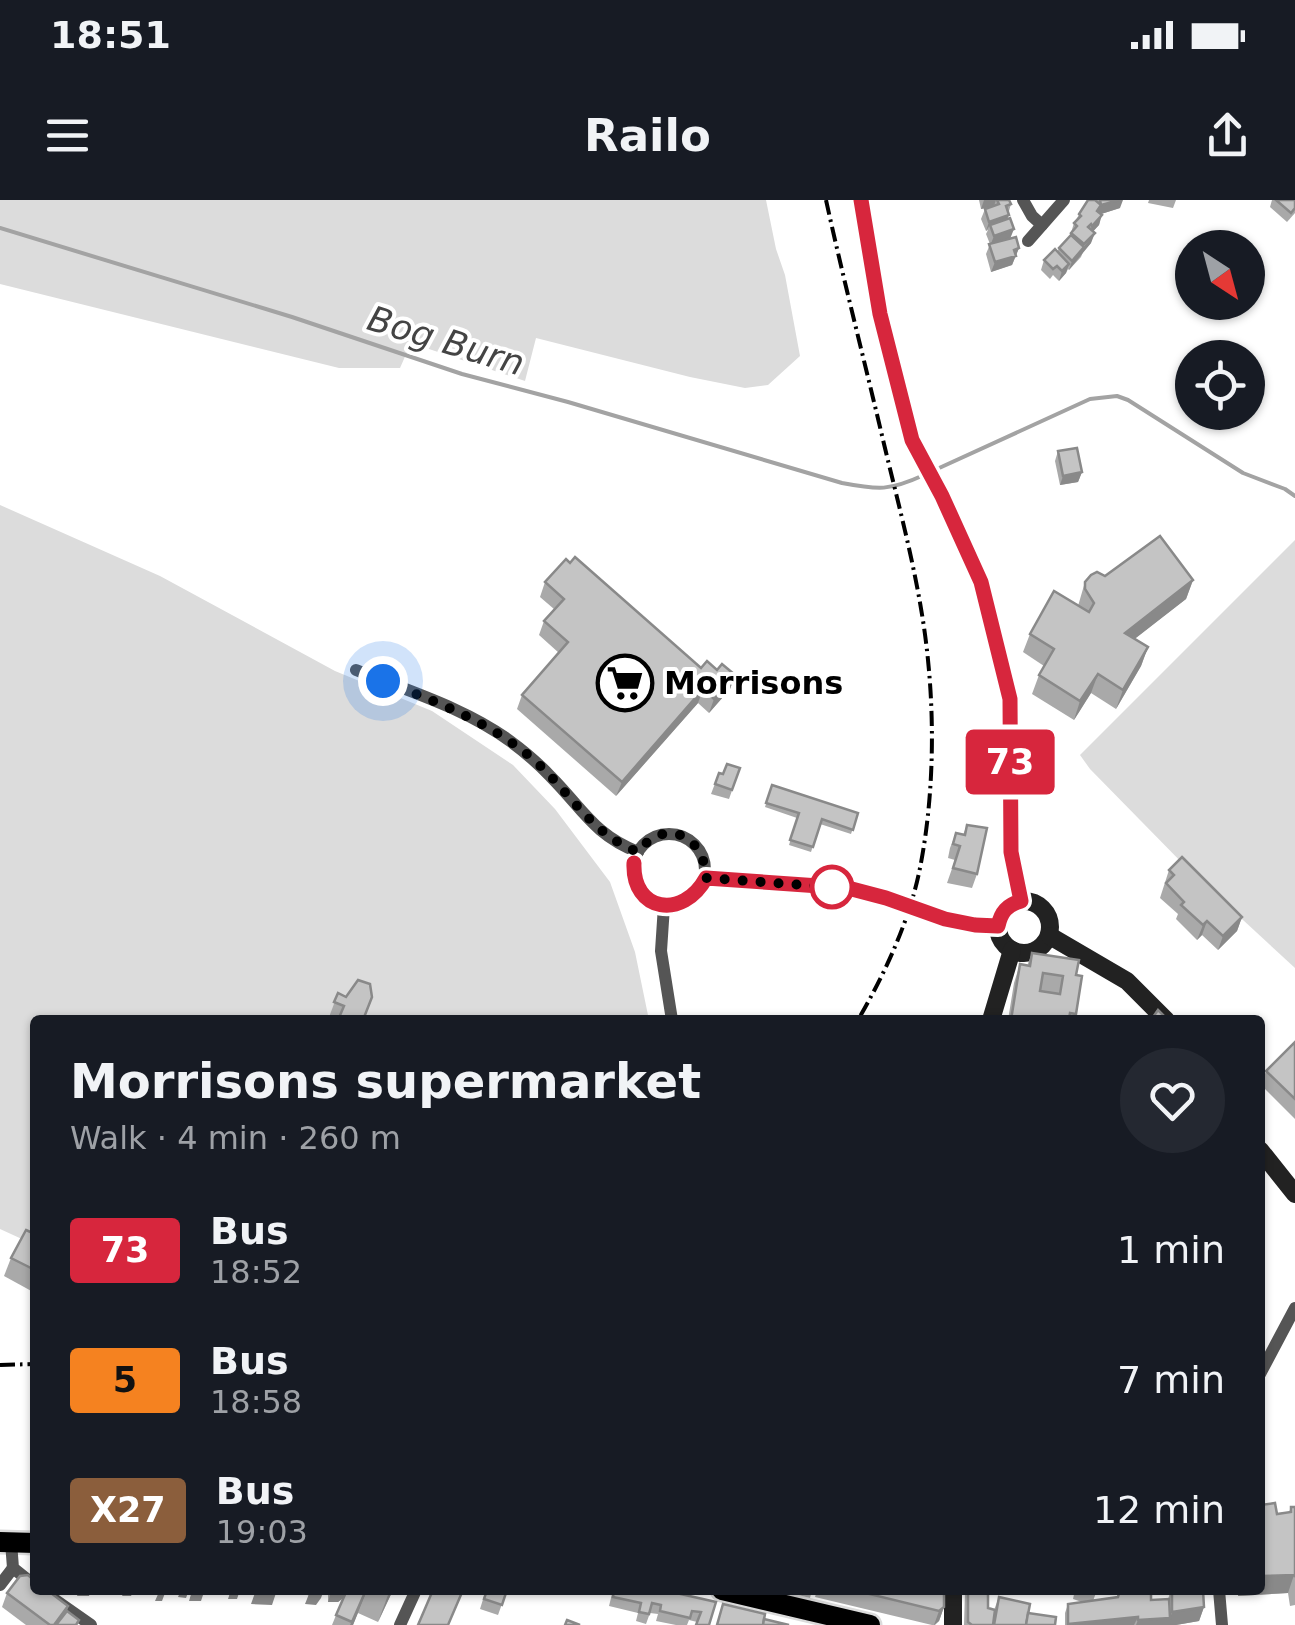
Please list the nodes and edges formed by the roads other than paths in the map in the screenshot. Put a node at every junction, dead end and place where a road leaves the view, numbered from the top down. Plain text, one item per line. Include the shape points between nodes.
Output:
1 (861, 200) edge
2 (1023, 200) edge
3 (1064, 200) edge
4 (1042, 225) junction
5 (1028, 241) dead end
6 (356, 670) dead end
7 (638, 852) junction
8 (706, 878) junction
9 (1021, 901) junction
10 (664, 906) junction
11 (998, 926) junction
12 (1050, 936) junction
13 (1012, 950) junction
14 (671, 1015) edge
15 (992, 1015) edge
16 (1161, 1015) edge
17 (1265, 1156) edge
18 (1295, 1194) edge
19 (1295, 1308) edge
20 (1265, 1365) edge
21 (6, 1542) edge
22 (12, 1568) junction
23 (30, 1582) edge
24 (0, 1585) edge
25 (48, 1595) edge
26 (414, 1595) edge
27 (740, 1595) edge
28 (954, 1595) edge
29 (1219, 1595) edge
30 (836, 1621) edge
31 (91, 1625) edge
32 (400, 1625) edge
33 (870, 1625) edge
34 (953, 1625) edge
35 (1222, 1625) edge

1 - 9 main road via 880,314 912,440 981,582 1010,699 1011,852
2 - 4 street
3 - 4 street
4 - 5 street
6 - 7 street via 486,725 534,760 596,828
7 - 8 street via 655,836 680,835 703,856
7 - 10 street via 637,886
8 - 10 street via 686,902
8 - 11 street via 848,888 945,919
9 - 11 main road via 1008,906
9 - 12 main road via 1045,910
10 - 14 street via 661,951
11 - 13 main road
12 - 13 main road via 1030,953
12 - 16 main road via 1127,981
13 - 15 main road
17 - 18 main road
19 - 20 street
21 - 22 street
22 - 23 street
22 - 24 street
25 - 31 street
26 - 32 street
27 - 30 main road
28 - 34 main road
29 - 35 street
30 - 33 main road

